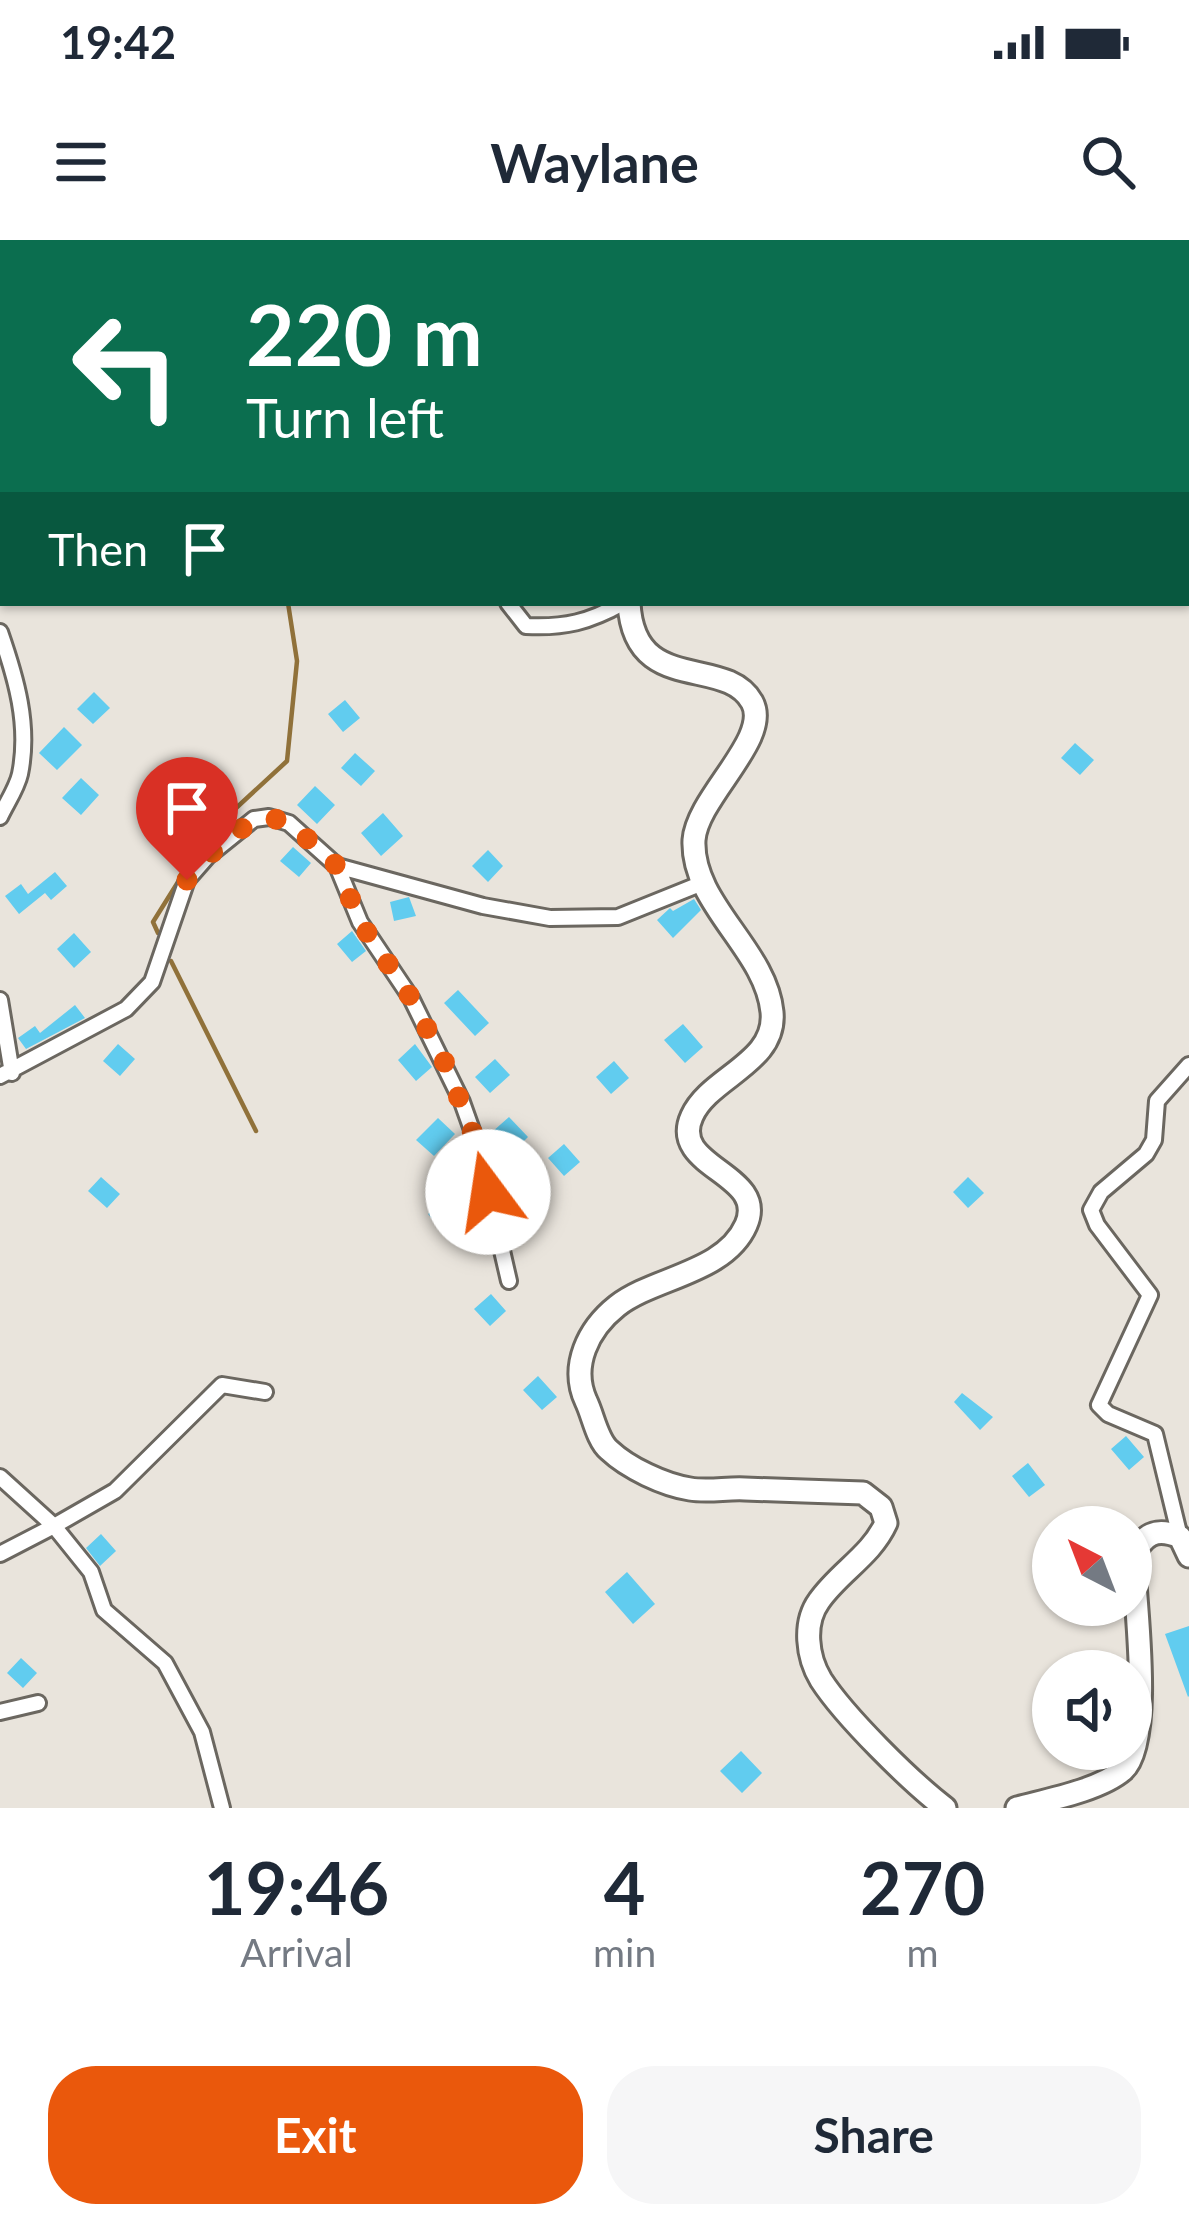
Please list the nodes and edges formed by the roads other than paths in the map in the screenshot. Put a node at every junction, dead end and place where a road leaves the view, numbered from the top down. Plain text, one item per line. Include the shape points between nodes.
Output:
1 (510, 606) edge
2 (620, 606) edge
3 (627, 606) edge
4 (0, 632) edge
5 (0, 818) edge
6 (337, 866) junction
7 (704, 882) junction
8 (0, 1000) edge
9 (1189, 1065) edge
10 (6, 1074) edge
11 (509, 1281) dead end
12 (265, 1392) dead end
13 (0, 1477) edge
14 (54, 1526) junction
15 (1184, 1546) edge
16 (0, 1554) edge
17 (38, 1702) dead end
18 (0, 1712) edge
19 (222, 1808) edge
20 (945, 1808) edge
21 (1017, 1808) edge

1 - 2 street via 526,626 561,628
3 - 7 main road via 650,654 730,682 752,703 751,738 705,803 694,835
4 - 5 street via 23,728 20,776
6 - 7 street via 550,918 618,916
6 - 10 street via 290,823 254,819 187,880 152,982 126,1010
6 - 11 street via 462,1102
7 - 20 main road via 772,1007 764,1044 698,1105 687,1136 742,1189 751,1205 746,1227 700,1265 608,1314 583,1349 579,1387 606,1448 657,1479 690,1489 863,1493 881,1507 886,1523 878,1540 817,1604 807,1630 820,1679
8 - 10 street
9 - 15 street via 1157,1101 1146,1154 1091,1210 1150,1295 1099,1405 1160,1442
12 - 14 street via 223,1385 116,1491
13 - 14 street
14 - 16 street
14 - 19 street via 91,1572 104,1610 165,1663 202,1732
15 - 21 main road via 1166,1531 1150,1534 1132,1557 1142,1725 1130,1762 1067,1795
17 - 18 street

